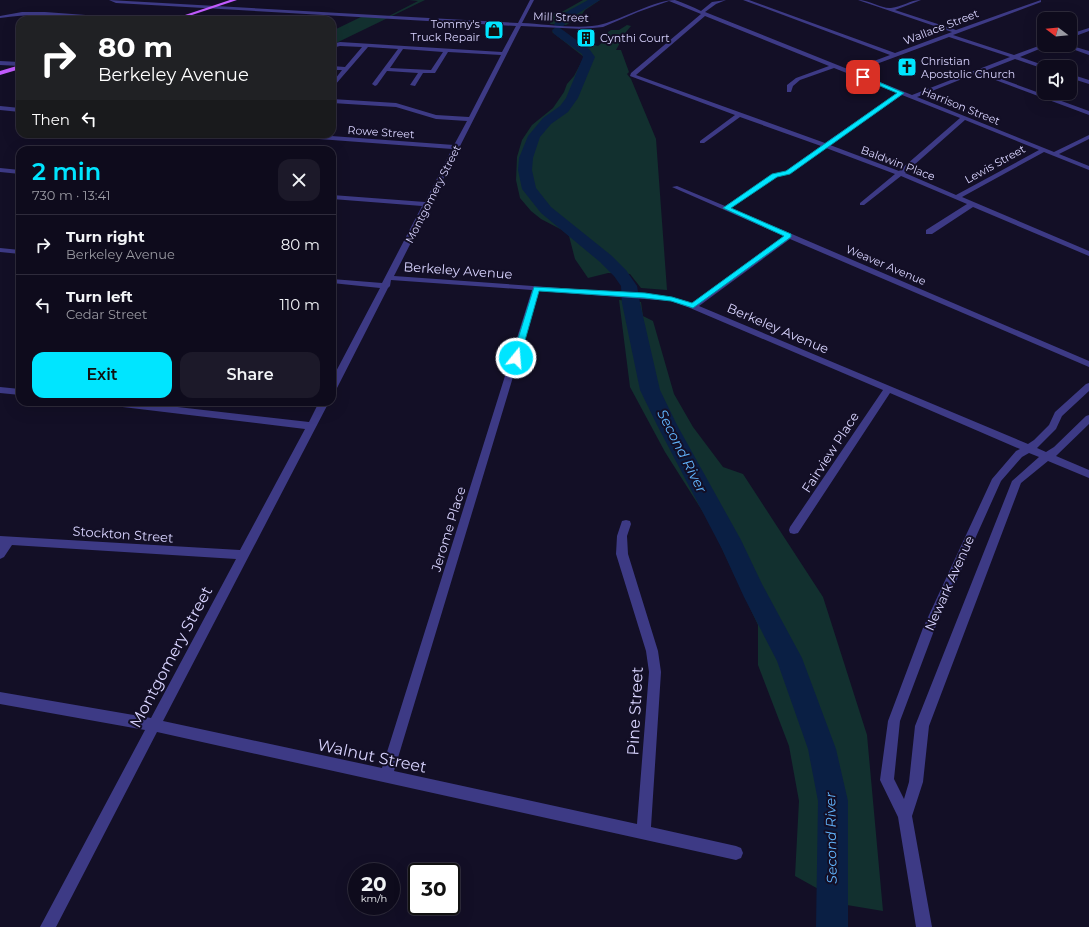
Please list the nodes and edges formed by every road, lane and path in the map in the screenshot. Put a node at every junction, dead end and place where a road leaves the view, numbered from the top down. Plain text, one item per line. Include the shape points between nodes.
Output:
1 (111, 0) edge
2 (235, 0) edge
3 (532, 0) edge
4 (669, 0) edge
5 (724, 0) edge
6 (745, 0) edge
7 (860, 0) edge
8 (919, 0) edge
9 (1039, 1) edge
10 (210, 8) junction
11 (890, 10) junction
12 (703, 14) junction
13 (85, 16) edge
14 (185, 16) edge
15 (0, 18) edge
16 (520, 25) junction
17 (1089, 29) edge
18 (956, 32) junction
19 (1077, 33) edge
20 (949, 35) junction
21 (336, 45) edge
22 (366, 46) junction
23 (401, 48) junction
24 (1037, 49) edge
25 (1077, 49) edge
26 (446, 51) junction
27 (1089, 53) edge
28 (505, 54) junction
29 (895, 55) junction
30 (1015, 58) junction
31 (0, 63) edge
32 (16, 64) edge
33 (834, 66) junction
34 (1037, 66) edge
35 (16, 68) edge
36 (336, 68) edge
37 (346, 69) junction
38 (385, 69) junction
39 (422, 71) junction
40 (850, 72) junction
41 (978, 72) junction
42 (0, 73) edge
43 (1077, 78) edge
44 (336, 82) edge
45 (1089, 82) edge
46 (375, 84) dead end
47 (413, 85) dead end
48 (789, 91) dead end
49 (901, 93) junction
50 (911, 97) junction
51 (336, 101) edge
52 (0, 108) edge
53 (16, 110) edge
54 (1089, 113) edge
55 (739, 115) junction
56 (964, 118) junction
57 (471, 119) junction
58 (1089, 137) edge
59 (334, 138) edge
60 (702, 142) dead end
61 (826, 146) junction
62 (457, 147) junction
63 (1044, 150) junction
64 (1054, 154) junction
65 (1089, 168) edge
66 (0, 170) edge
67 (16, 172) edge
68 (900, 173) junction
69 (675, 187) dead end
70 (336, 197) edge
71 (958, 197) junction
72 (428, 204) junction
73 (862, 204) dead end
74 (972, 204) junction
75 (726, 208) junction
76 (929, 232) dead end
77 (789, 236) junction
78 (0, 250) edge
79 (16, 252) edge
80 (1089, 254) edge
81 (390, 278) junction
82 (336, 281) edge
83 (386, 286) junction
84 (536, 289) junction
85 (693, 306) junction
86 (1089, 364) edge
87 (336, 380) edge
88 (1089, 386) edge
89 (888, 389) junction
90 (0, 390) edge
91 (16, 392) edge
92 (140, 406) edge
93 (322, 406) edge
94 (1089, 418) edge
95 (312, 426) junction
96 (1029, 448) junction
97 (1048, 456) junction
98 (1089, 474) edge
99 (626, 524) dead end
100 (794, 530) dead end
101 (5, 540) edge
102 (0, 554) edge
103 (243, 555) junction
104 (0, 698) edge
105 (154, 725) junction
106 (386, 776) junction
107 (905, 816) junction
108 (643, 833) junction
109 (736, 853) dead end
110 (48, 927) edge
111 (924, 927) edge

1 - 10 street, Mill Street
2 - 10 main road
3 - 16 street, Montgomery Street
4 - 12 street, Harrison Street
4 - 16 street, Mill Street via 594,28
5 - 12 street via 714,3
6 - 29 street
7 - 11 street
8 - 11 street
9 - 18 street, Wallace Street
10 - 14 main road
10 - 16 street, Mill Street
11 - 18 street
12 - 33 street, Harrison Street
12 - 55 street, Baldwin Place via 633,76
13 - 15 street via 44,13
16 - 28 street, Montgomery Street
17 - 19 street
18 - 20 street, Wallace Street
20 - 29 street, Wallace Street
20 - 30 street
21 - 22 street
22 - 23 street
22 - 37 street
23 - 26 street
23 - 38 street
24 - 30 street
25 - 27 street
26 - 28 street
26 - 39 street via 433,72
28 - 57 street, Montgomery Street
29 - 40 street, Wallace Street
30 - 34 street
30 - 41 street
31 - 32 street
33 - 40 street, Harrison Street
33 - 48 street via 798,79 790,85
35 - 42 main road
36 - 37 street
37 - 44 street
38 - 39 street
38 - 46 street
39 - 47 street
40 - 49 street, Harrison Street
41 - 50 street
41 - 54 street
43 - 45 street
49 - 50 street, Harrison Street
49 - 61 street
50 - 56 street, Harrison Street
51 - 57 street via 396,105 436,117
52 - 53 street
55 - 60 street
55 - 61 street, Baldwin Place
56 - 63 street, Harrison Street
56 - 68 street
57 - 62 street, Montgomery Street
58 - 64 street
59 - 62 street, Rowe Street
61 - 68 street, Baldwin Place
61 - 75 street via 788,172 775,176
62 - 72 street, Montgomery Street
63 - 64 street, Harrison Street
63 - 71 street, Lewis Street
64 - 65 street, Harrison Street
66 - 67 street
68 - 71 street, Baldwin Place
68 - 73 street
69 - 75 street, Weaver Avenue
70 - 72 street
71 - 74 street, Baldwin Place
72 - 81 street, Montgomery Street
74 - 76 street, Lewis Street
74 - 80 street, Baldwin Place
75 - 77 street, Weaver Avenue
77 - 85 street
77 - 86 street, Weaver Avenue
78 - 79 street
81 - 83 street, Montgomery Street
81 - 84 street, Berkeley Avenue
82 - 83 street
83 - 87 street, Montgomery Street
84 - 85 street, Berkeley Avenue via 672,299
84 - 106 street, Jerome Place
85 - 89 street, Berkeley Avenue
88 - 96 street, Newark Avenue via 1058,414 1053,427
89 - 96 street, Berkeley Avenue
89 - 100 street, Fairview Place
90 - 91 street
92 - 95 street
93 - 95 street, Montgomery Street
94 - 97 street, Newark Avenue
95 - 103 street, Montgomery Street
96 - 97 street, Berkeley Avenue
96 - 107 street, Newark Avenue via 1019,454 997,480 929,628 894,721 888,780
97 - 98 street, Berkeley Avenue
97 - 107 street, Newark Avenue via 1017,481 922,726 916,782
99 - 108 street, Pine Street via 622,536 622,554 652,651 655,672
101 - 102 street
101 - 103 street, Stockton Street
103 - 105 street, Montgomery Street
104 - 105 street, Walnut Street
105 - 106 street, Walnut Street
105 - 110 street, Montgomery Street
106 - 108 street, Walnut Street
107 - 111 street, Newark Avenue
108 - 109 street, Walnut Street

